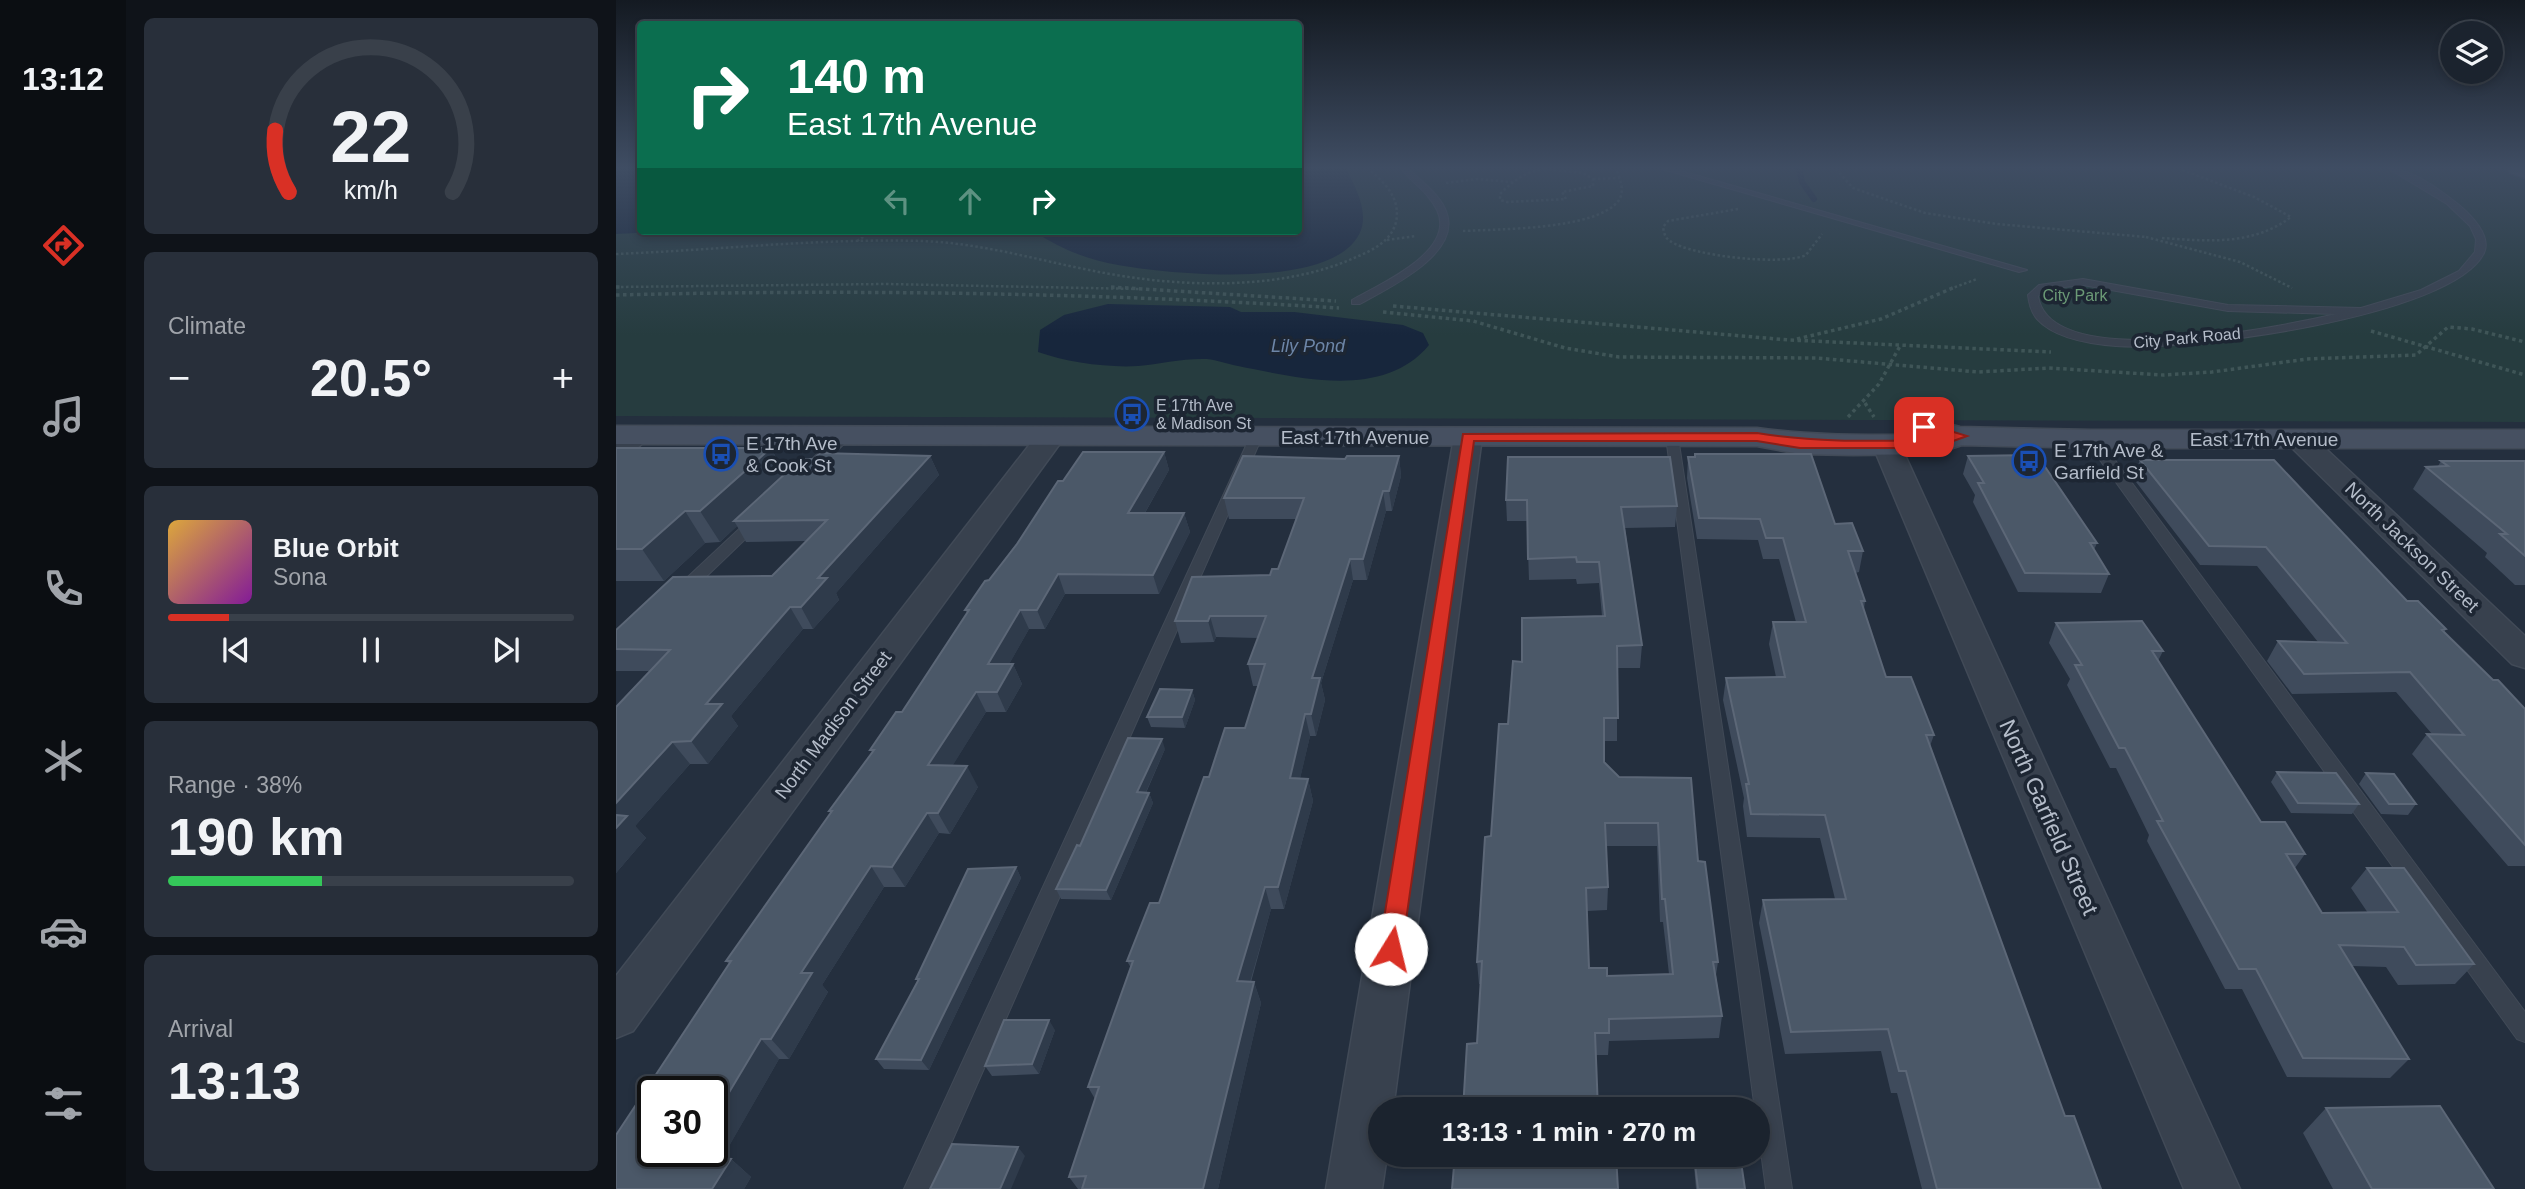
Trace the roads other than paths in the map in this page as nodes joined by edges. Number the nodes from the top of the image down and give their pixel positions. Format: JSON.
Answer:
{"nodes":[{"id":1,"x":1445,"y":224,"type":"edge"},
{"id":2,"x":1859,"y":224,"type":"edge"},
{"id":3,"x":2473,"y":224,"type":"edge"},
{"id":4,"x":2022,"y":270,"type":"dead end"},
{"id":5,"x":1352,"y":306,"type":"road end"},
{"id":6,"x":2366,"y":312,"type":"junction"},
{"id":7,"x":845,"y":436,"type":"junction"},
{"id":8,"x":1051,"y":436,"type":"junction"},
{"id":9,"x":1960,"y":436,"type":"junction"},
{"id":10,"x":1256,"y":437,"type":"junction"},
{"id":11,"x":1468,"y":437,"type":"junction"},
{"id":12,"x":1672,"y":437,"type":"junction"},
{"id":13,"x":1757,"y":437,"type":"junction"},
{"id":14,"x":2092,"y":439,"type":"junction"},
{"id":15,"x":2299,"y":439,"type":"junction"},
{"id":16,"x":623,"y":441,"type":"edge"},
{"id":17,"x":2521,"y":442,"type":"edge"},
{"id":18,"x":1886,"y":444,"type":"junction"},
{"id":19,"x":803,"y":476,"type":"edge"},
{"id":20,"x":763,"y":513,"type":"edge"},
{"id":21,"x":675,"y":598,"type":"edge"},
{"id":22,"x":2525,"y":656,"type":"edge"},
{"id":23,"x":616,"y":1015,"type":"edge"},
{"id":24,"x":2525,"y":1031,"type":"edge"},
{"id":25,"x":917,"y":1189,"type":"edge"},
{"id":26,"x":1354,"y":1189,"type":"edge"},
{"id":27,"x":1779,"y":1189,"type":"edge"},
{"id":28,"x":2212,"y":1189,"type":"edge"}],
"edges":[{"from":1,"to":5,"type":"lane"},
{"from":2,"to":4,"type":"lane"},
{"from":3,"to":6,"type":"lane","name":"City Park Road"},
{"from":6,"to":6,"type":"lane","name":"City Park Road"},
{"from":7,"to":8,"type":"main road","name":"East 17th Avenue"},
{"from":7,"to":16,"type":"main road","name":"East 17th Avenue"},
{"from":7,"to":19,"type":"lane"},
{"from":8,"to":10,"type":"main road","name":"East 17th Avenue"},
{"from":8,"to":23,"type":"street","name":"North Madison Street"},
{"from":9,"to":13,"type":"main road","name":"East 17th Avenue"},
{"from":9,"to":14,"type":"main road","name":"East 17th Avenue"},
{"from":9,"to":18,"type":"main road","name":"East 17th Avenue"},
{"from":10,"to":11,"type":"main road","name":"East 17th Avenue"},
{"from":10,"to":25,"type":"lane"},
{"from":11,"to":12,"type":"main road","name":"East 17th Avenue"},
{"from":11,"to":26,"type":"street"},
{"from":12,"to":13,"type":"main road","name":"East 17th Avenue"},
{"from":12,"to":27,"type":"lane"},
{"from":13,"to":18,"type":"main road","name":"East 17th Avenue"},
{"from":14,"to":15,"type":"main road","name":"East 17th Avenue"},
{"from":14,"to":24,"type":"lane"},
{"from":15,"to":17,"type":"main road","name":"East 17th Avenue"},
{"from":15,"to":22,"type":"street","name":"North Jackson Street"},
{"from":18,"to":28,"type":"street","name":"North Garfield Street"},
{"from":20,"to":21,"type":"lane"}]}
